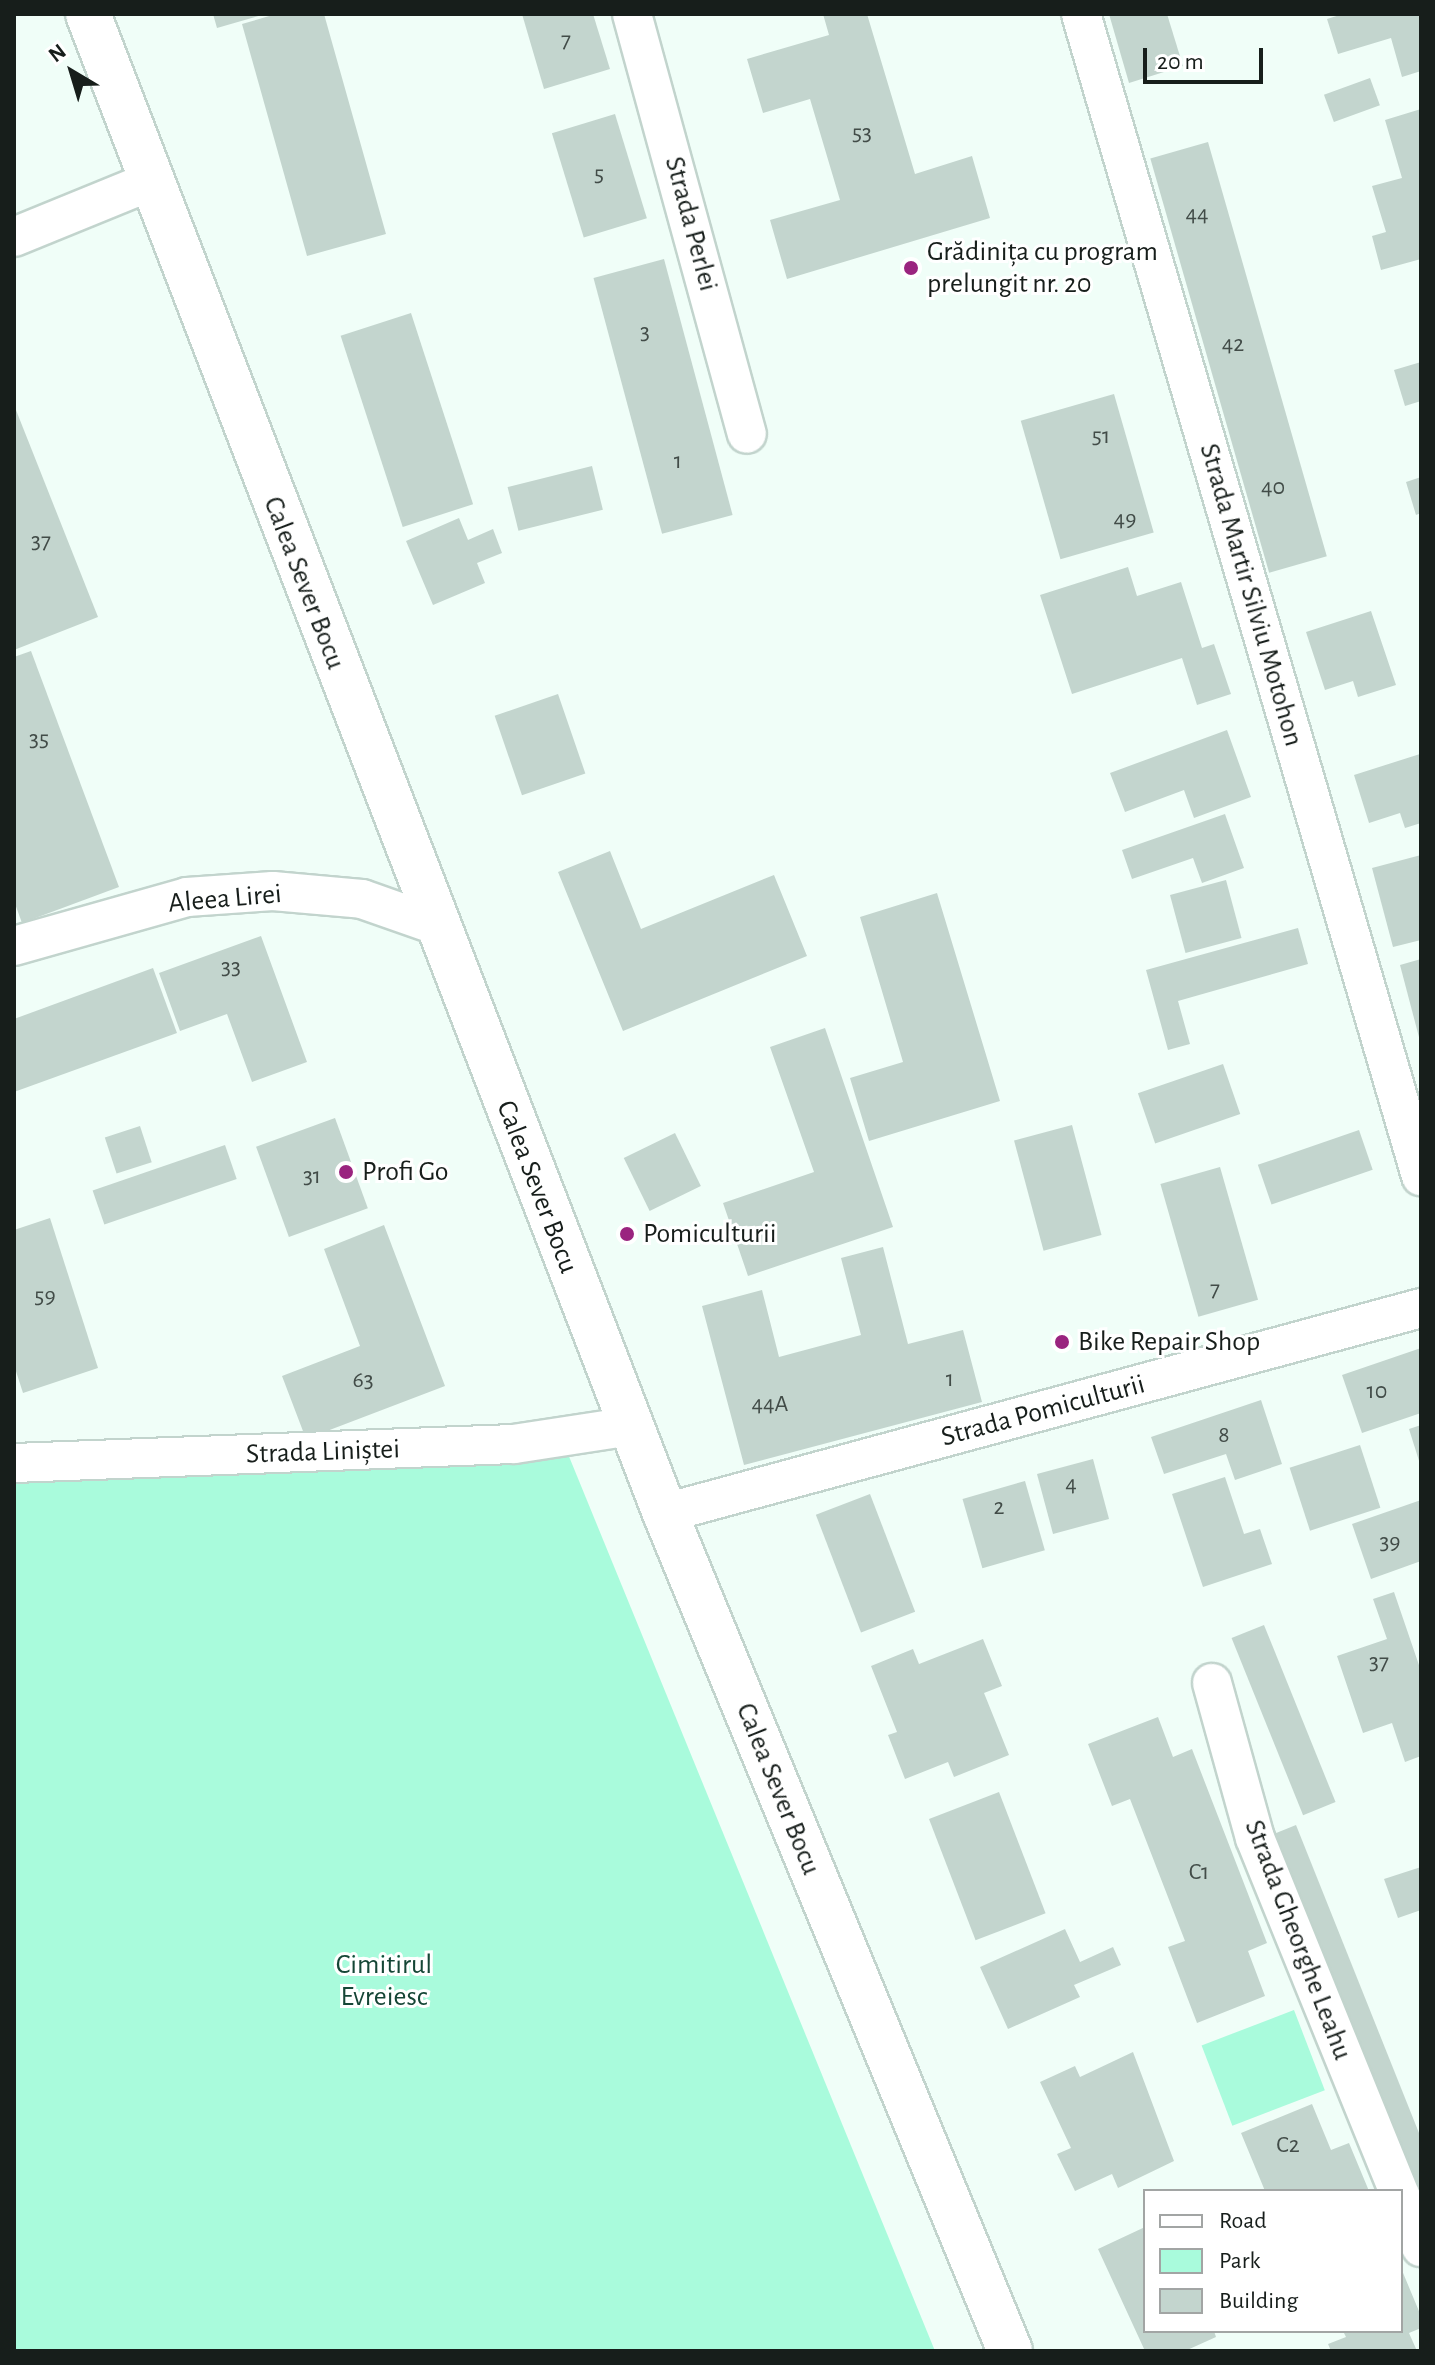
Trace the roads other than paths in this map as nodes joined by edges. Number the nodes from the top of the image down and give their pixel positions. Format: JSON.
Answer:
{"nodes":[{"id":1,"x":88,"y":14,"type":"edge"},
{"id":2,"x":632,"y":14,"type":"edge"},
{"id":3,"x":1081,"y":14,"type":"edge"},
{"id":4,"x":151,"y":181,"type":"junction"},
{"id":5,"x":14,"y":237,"type":"edge"},
{"id":6,"x":747,"y":434,"type":"dead end"},
{"id":7,"x":436,"y":925,"type":"junction"},
{"id":8,"x":14,"y":946,"type":"edge"},
{"id":9,"x":1421,"y":1176,"type":"edge"},
{"id":10,"x":1421,"y":1308,"type":"edge"},
{"id":11,"x":631,"y":1426,"type":"junction"},
{"id":12,"x":14,"y":1463,"type":"edge"},
{"id":13,"x":665,"y":1513,"type":"junction"},
{"id":14,"x":1212,"y":1683,"type":"dead end"},
{"id":15,"x":1397,"y":2189,"type":"edge"},
{"id":16,"x":1403,"y":2202,"type":"edge"},
{"id":17,"x":1421,"y":2247,"type":"edge"},
{"id":18,"x":1010,"y":2351,"type":"edge"}],
"edges":[{"from":1,"to":4,"type":"main road","name":"Calea Sever Bocu"},
{"from":2,"to":6,"type":"street","name":"Strada Perlei"},
{"from":3,"to":9,"type":"street","name":"Strada Martir Silviu Motohon"},
{"from":4,"to":5,"type":"street"},
{"from":4,"to":7,"type":"main road","name":"Calea Sever Bocu"},
{"from":7,"to":8,"type":"street","name":"Aleea Lirei"},
{"from":7,"to":11,"type":"main road","name":"Calea Sever Bocu"},
{"from":10,"to":13,"type":"street","name":"Strada Pomiculturii"},
{"from":11,"to":12,"type":"street","name":"Strada Liniștei"},
{"from":11,"to":13,"type":"main road","name":"Calea Sever Bocu"},
{"from":13,"to":18,"type":"main road","name":"Calea Sever Bocu"},
{"from":14,"to":15,"type":"street","name":"Strada Gheorghe Leahu"},
{"from":16,"to":17,"type":"street"}]}
